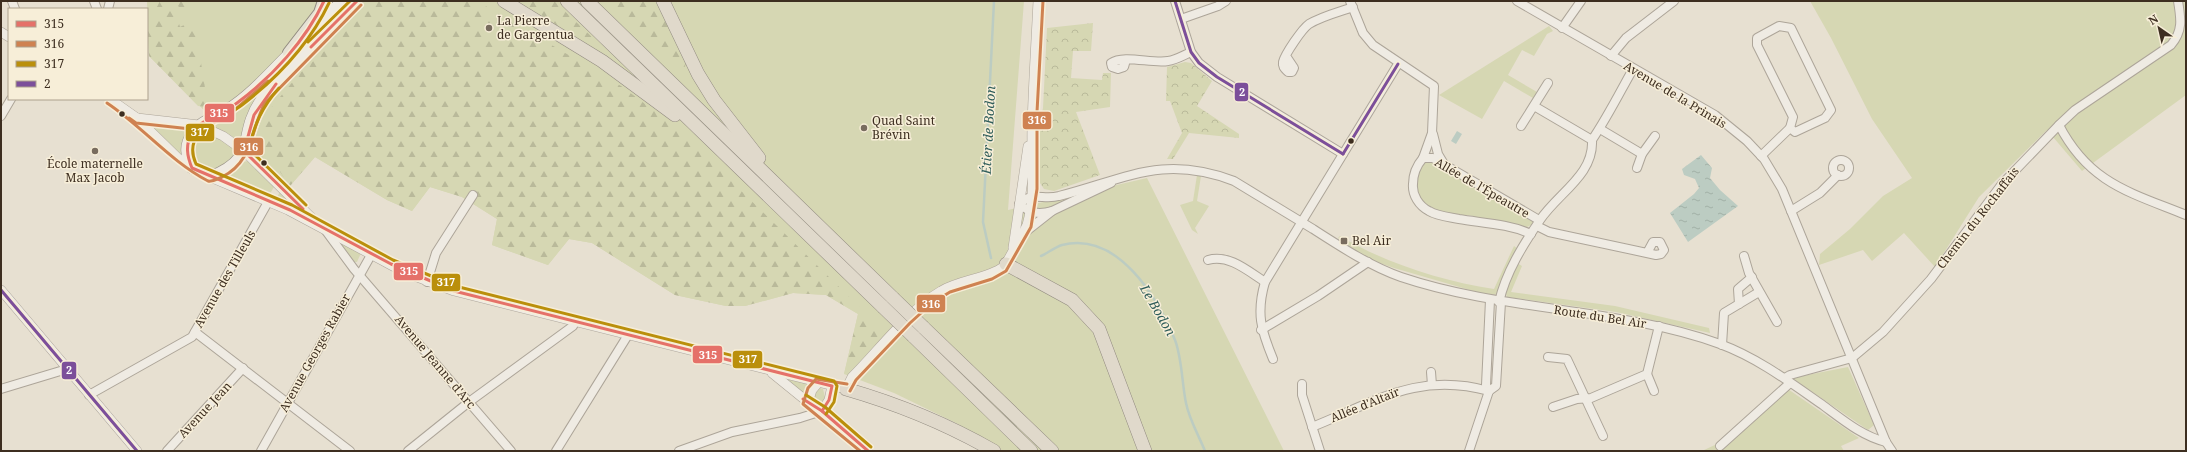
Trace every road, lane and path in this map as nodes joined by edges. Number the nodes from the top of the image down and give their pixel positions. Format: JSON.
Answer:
{"nodes":[{"id":1,"x":324,"y":1,"type":"edge"},
{"id":2,"x":342,"y":1,"type":"edge"},
{"id":3,"x":357,"y":1,"type":"edge"},
{"id":4,"x":504,"y":1,"type":"edge"},
{"id":5,"x":567,"y":1,"type":"edge"},
{"id":6,"x":587,"y":1,"type":"edge"},
{"id":7,"x":663,"y":1,"type":"edge"},
{"id":8,"x":1038,"y":1,"type":"edge"},
{"id":9,"x":1175,"y":1,"type":"edge"},
{"id":10,"x":1226,"y":1,"type":"edge"},
{"id":11,"x":1517,"y":1,"type":"edge"},
{"id":12,"x":1581,"y":1,"type":"edge"},
{"id":13,"x":1674,"y":1,"type":"edge"},
{"id":14,"x":2178,"y":1,"type":"edge"},
{"id":15,"x":1351,"y":4,"type":"edge"},
{"id":16,"x":1181,"y":19,"type":"junction"},
{"id":17,"x":1562,"y":28,"type":"junction"},
{"id":18,"x":1191,"y":52,"type":"junction"},
{"id":19,"x":289,"y":53,"type":"junction"},
{"id":20,"x":1286,"y":56,"type":"dead end"},
{"id":21,"x":1611,"y":56,"type":"junction"},
{"id":22,"x":1126,"y":60,"type":"dead end"},
{"id":23,"x":1398,"y":64,"type":"junction"},
{"id":24,"x":1633,"y":69,"type":"junction"},
{"id":25,"x":1548,"y":82,"type":"dead end"},
{"id":26,"x":10,"y":100,"type":"edge"},
{"id":27,"x":111,"y":100,"type":"edge"},
{"id":28,"x":1534,"y":106,"type":"junction"},
{"id":29,"x":1,"y":116,"type":"edge"},
{"id":30,"x":137,"y":118,"type":"junction"},
{"id":31,"x":199,"y":125,"type":"junction"},
{"id":32,"x":2059,"y":125,"type":"junction"},
{"id":33,"x":1521,"y":126,"type":"dead end"},
{"id":34,"x":1790,"y":128,"type":"junction"},
{"id":35,"x":1032,"y":129,"type":"junction"},
{"id":36,"x":1600,"y":129,"type":"junction"},
{"id":37,"x":1432,"y":133,"type":"junction"},
{"id":38,"x":1655,"y":136,"type":"dead end"},
{"id":39,"x":710,"y":139,"type":"junction"},
{"id":40,"x":1592,"y":140,"type":"junction"},
{"id":41,"x":244,"y":151,"type":"junction"},
{"id":42,"x":1343,"y":154,"type":"junction"},
{"id":43,"x":1642,"y":154,"type":"junction"},
{"id":44,"x":1761,"y":156,"type":"junction"},
{"id":45,"x":1423,"y":158,"type":"junction"},
{"id":46,"x":1444,"y":164,"type":"junction"},
{"id":47,"x":192,"y":168,"type":"junction"},
{"id":48,"x":1637,"y":168,"type":"dead end"},
{"id":49,"x":1838,"y":175,"type":"dead end"},
{"id":50,"x":210,"y":177,"type":"junction"},
{"id":51,"x":1120,"y":178,"type":"junction"},
{"id":52,"x":772,"y":180,"type":"junction"},
{"id":53,"x":279,"y":187,"type":"junction"},
{"id":54,"x":473,"y":195,"type":"dead end"},
{"id":55,"x":1031,"y":197,"type":"junction"},
{"id":56,"x":268,"y":202,"type":"junction"},
{"id":57,"x":1019,"y":204,"type":"junction"},
{"id":58,"x":1052,"y":211,"type":"junction"},
{"id":59,"x":1029,"y":212,"type":"junction"},
{"id":60,"x":1791,"y":212,"type":"junction"},
{"id":61,"x":2186,"y":215,"type":"edge"},
{"id":62,"x":1302,"y":223,"type":"junction"},
{"id":63,"x":1538,"y":223,"type":"junction"},
{"id":64,"x":324,"y":229,"type":"junction"},
{"id":65,"x":1024,"y":233,"type":"junction"},
{"id":66,"x":1531,"y":234,"type":"junction"},
{"id":67,"x":1013,"y":249,"type":"junction"},
{"id":68,"x":1647,"y":253,"type":"dead end"},
{"id":69,"x":371,"y":255,"type":"junction"},
{"id":70,"x":1744,"y":256,"type":"dead end"},
{"id":71,"x":1208,"y":260,"type":"dead end"},
{"id":72,"x":1368,"y":262,"type":"junction"},
{"id":73,"x":1006,"y":264,"type":"junction"},
{"id":74,"x":360,"y":273,"type":"junction"},
{"id":75,"x":1752,"y":277,"type":"junction"},
{"id":76,"x":427,"y":282,"type":"junction"},
{"id":77,"x":1265,"y":282,"type":"junction"},
{"id":78,"x":1,"y":290,"type":"edge"},
{"id":79,"x":1759,"y":292,"type":"junction"},
{"id":80,"x":1490,"y":300,"type":"junction"},
{"id":81,"x":1500,"y":302,"type":"junction"},
{"id":82,"x":1739,"y":304,"type":"junction"},
{"id":83,"x":575,"y":322,"type":"junction"},
{"id":84,"x":1777,"y":322,"type":"dead end"},
{"id":85,"x":1659,"y":326,"type":"junction"},
{"id":86,"x":1261,"y":330,"type":"junction"},
{"id":87,"x":195,"y":332,"type":"junction"},
{"id":88,"x":628,"y":335,"type":"junction"},
{"id":89,"x":1722,"y":345,"type":"junction"},
{"id":90,"x":1548,"y":357,"type":"dead end"},
{"id":91,"x":1852,"y":358,"type":"junction"},
{"id":92,"x":1273,"y":359,"type":"dead end"},
{"id":93,"x":243,"y":368,"type":"junction"},
{"id":94,"x":67,"y":369,"type":"junction"},
{"id":95,"x":770,"y":370,"type":"junction"},
{"id":96,"x":1431,"y":372,"type":"dead end"},
{"id":97,"x":1647,"y":374,"type":"junction"},
{"id":98,"x":1788,"y":381,"type":"junction"},
{"id":99,"x":818,"y":383,"type":"junction"},
{"id":100,"x":1302,"y":384,"type":"dead end"},
{"id":101,"x":1432,"y":385,"type":"junction"},
{"id":102,"x":832,"y":386,"type":"junction"},
{"id":103,"x":1,"y":389,"type":"edge"},
{"id":104,"x":846,"y":389,"type":"junction"},
{"id":105,"x":1654,"y":391,"type":"dead end"},
{"id":106,"x":1489,"y":392,"type":"junction"},
{"id":107,"x":89,"y":395,"type":"junction"},
{"id":108,"x":1586,"y":398,"type":"junction"},
{"id":109,"x":288,"y":402,"type":"junction"},
{"id":110,"x":469,"y":402,"type":"junction"},
{"id":111,"x":808,"y":403,"type":"junction"},
{"id":112,"x":1553,"y":407,"type":"dead end"},
{"id":113,"x":822,"y":411,"type":"junction"},
{"id":114,"x":1312,"y":426,"type":"junction"},
{"id":115,"x":1881,"y":428,"type":"junction"},
{"id":116,"x":1604,"y":436,"type":"dead end"},
{"id":117,"x":1869,"y":436,"type":"junction"},
{"id":118,"x":1886,"y":442,"type":"junction"},
{"id":119,"x":1720,"y":446,"type":"dead end"},
{"id":120,"x":137,"y":451,"type":"edge"},
{"id":121,"x":167,"y":451,"type":"edge"},
{"id":122,"x":261,"y":451,"type":"edge"},
{"id":123,"x":350,"y":451,"type":"edge"},
{"id":124,"x":408,"y":451,"type":"edge"},
{"id":125,"x":511,"y":451,"type":"edge"},
{"id":126,"x":556,"y":451,"type":"edge"},
{"id":127,"x":679,"y":451,"type":"edge"},
{"id":128,"x":866,"y":451,"type":"edge"},
{"id":129,"x":994,"y":451,"type":"edge"},
{"id":130,"x":1031,"y":451,"type":"edge"},
{"id":131,"x":1052,"y":451,"type":"edge"},
{"id":132,"x":1145,"y":451,"type":"edge"},
{"id":133,"x":1320,"y":451,"type":"edge"},
{"id":134,"x":1468,"y":451,"type":"edge"},
{"id":135,"x":1892,"y":451,"type":"edge"}],
"edges":[{"from":1,"to":19,"type":"main road"},
{"from":2,"to":19,"type":"main road"},
{"from":3,"to":41,"type":"main road"},
{"from":4,"to":39,"type":"highway"},
{"from":5,"to":39,"type":"highway"},
{"from":6,"to":52,"type":"highway"},
{"from":7,"to":52,"type":"highway"},
{"from":8,"to":35,"type":"street"},
{"from":9,"to":16,"type":"street"},
{"from":10,"to":16,"type":"street"},
{"from":11,"to":17,"type":"street","name":"Avenue de la Prinais"},
{"from":12,"to":17,"type":"street"},
{"from":13,"to":21,"type":"street"},
{"from":14,"to":32,"type":"street","name":"Chemin du Rochaffais"},
{"from":15,"to":20,"type":"street"},
{"from":15,"to":23,"type":"street"},
{"from":16,"to":18,"type":"street"},
{"from":17,"to":21,"type":"street","name":"Avenue de la Prinais"},
{"from":18,"to":22,"type":"street"},
{"from":18,"to":42,"type":"street"},
{"from":19,"to":31,"type":"main road"},
{"from":21,"to":24,"type":"street","name":"Avenue de la Prinais"},
{"from":23,"to":37,"type":"street"},
{"from":23,"to":42,"type":"street"},
{"from":24,"to":36,"type":"street"},
{"from":24,"to":44,"type":"street","name":"Avenue de la Prinais"},
{"from":25,"to":28,"type":"street"},
{"from":26,"to":29,"type":"street"},
{"from":27,"to":30,"type":"street"},
{"from":28,"to":33,"type":"street"},
{"from":28,"to":40,"type":"street"},
{"from":30,"to":31,"type":"street"},
{"from":30,"to":47,"type":"street"},
{"from":31,"to":41,"type":"street"},
{"from":31,"to":47,"type":"main road"},
{"from":32,"to":61,"type":"street"},
{"from":32,"to":91,"type":"street","name":"Chemin du Rochaffais"},
{"from":34,"to":34,"type":"street"},
{"from":34,"to":44,"type":"street"},
{"from":35,"to":55,"type":"street"},
{"from":35,"to":57,"type":"street"},
{"from":36,"to":40,"type":"street"},
{"from":36,"to":43,"type":"street"},
{"from":37,"to":45,"type":"street"},
{"from":37,"to":46,"type":"street"},
{"from":38,"to":43,"type":"street"},
{"from":39,"to":130,"type":"highway","bridge":true},
{"from":40,"to":63,"type":"street"},
{"from":41,"to":50,"type":"main road"},
{"from":41,"to":53,"type":"street"},
{"from":42,"to":62,"type":"street"},
{"from":43,"to":48,"type":"street"},
{"from":44,"to":60,"type":"street","name":"Avenue de la Prinais"},
{"from":45,"to":46,"type":"street","name":"Allée de l'Épeautre"},
{"from":45,"to":66,"type":"street","name":"Allée de l'Épeautre"},
{"from":46,"to":63,"type":"street","name":"Allée de l'Épeautre"},
{"from":47,"to":50,"type":"main road"},
{"from":49,"to":60,"type":"street"},
{"from":50,"to":56,"type":"street"},
{"from":51,"to":55,"type":"street"},
{"from":51,"to":58,"type":"street"},
{"from":51,"to":62,"type":"street","name":"Route du Bel Air"},
{"from":52,"to":131,"type":"highway","bridge":true},
{"from":53,"to":56,"type":"street"},
{"from":53,"to":64,"type":"street"},
{"from":54,"to":76,"type":"street"},
{"from":55,"to":57,"type":"street"},
{"from":55,"to":59,"type":"street"},
{"from":56,"to":64,"type":"street"},
{"from":56,"to":87,"type":"street","name":"Avenue des Tilleuls"},
{"from":57,"to":59,"type":"street"},
{"from":57,"to":67,"type":"street"},
{"from":58,"to":59,"type":"street"},
{"from":58,"to":65,"type":"street"},
{"from":59,"to":65,"type":"street"},
{"from":60,"to":91,"type":"street","name":"Avenue de la Prinais"},
{"from":62,"to":72,"type":"street","name":"Route du Bel Air"},
{"from":62,"to":77,"type":"street"},
{"from":63,"to":66,"type":"street"},
{"from":63,"to":68,"type":"street","name":"Allée de l'Épeautre"},
{"from":64,"to":69,"type":"street"},
{"from":64,"to":74,"type":"street","name":"Avenue Jeanne d'Arc"},
{"from":65,"to":67,"type":"street"},
{"from":66,"to":81,"type":"street"},
{"from":67,"to":73,"type":"street"},
{"from":69,"to":74,"type":"street","name":"Avenue Georges Rabier"},
{"from":69,"to":76,"type":"street"},
{"from":70,"to":75,"type":"street"},
{"from":71,"to":77,"type":"street"},
{"from":72,"to":80,"type":"street","name":"Route du Bel Air"},
{"from":72,"to":86,"type":"street"},
{"from":73,"to":104,"type":"street"},
{"from":73,"to":132,"type":"highway"},
{"from":74,"to":109,"type":"street","name":"Avenue Georges Rabier"},
{"from":74,"to":110,"type":"street","name":"Avenue Jeanne d'Arc"},
{"from":75,"to":79,"type":"street"},
{"from":75,"to":82,"type":"street"},
{"from":76,"to":83,"type":"street"},
{"from":77,"to":86,"type":"street"},
{"from":78,"to":94,"type":"street"},
{"from":79,"to":82,"type":"street"},
{"from":79,"to":84,"type":"street"},
{"from":80,"to":81,"type":"street","name":"Route du Bel Air"},
{"from":80,"to":106,"type":"street"},
{"from":81,"to":85,"type":"street","name":"Route du Bel Air"},
{"from":81,"to":106,"type":"street"},
{"from":82,"to":89,"type":"street"},
{"from":83,"to":88,"type":"street"},
{"from":83,"to":110,"type":"street"},
{"from":85,"to":89,"type":"street","name":"Route du Bel Air"},
{"from":85,"to":97,"type":"street"},
{"from":86,"to":92,"type":"street"},
{"from":87,"to":93,"type":"street"},
{"from":87,"to":107,"type":"street","name":"Avenue des Tilleuls"},
{"from":88,"to":95,"type":"street"},
{"from":88,"to":126,"type":"street"},
{"from":89,"to":98,"type":"street","name":"Route du Bel Air"},
{"from":90,"to":108,"type":"street"},
{"from":91,"to":98,"type":"street"},
{"from":91,"to":115,"type":"street","name":"Avenue de la Prinais"},
{"from":93,"to":109,"type":"street"},
{"from":93,"to":121,"type":"street","name":"Avenue Jean"},
{"from":94,"to":103,"type":"street"},
{"from":94,"to":107,"type":"street"},
{"from":95,"to":99,"type":"street"},
{"from":95,"to":111,"type":"street"},
{"from":96,"to":101,"type":"street"},
{"from":97,"to":105,"type":"street"},
{"from":97,"to":108,"type":"street"},
{"from":98,"to":117,"type":"street","name":"Route du Bel Air"},
{"from":98,"to":119,"type":"street"},
{"from":99,"to":102,"type":"street"},
{"from":99,"to":111,"type":"street"},
{"from":100,"to":114,"type":"street"},
{"from":101,"to":106,"type":"street","name":"Allée d'Altaïr"},
{"from":101,"to":114,"type":"street","name":"Allée d'Altaïr"},
{"from":102,"to":104,"type":"street"},
{"from":102,"to":113,"type":"street"},
{"from":104,"to":129,"type":"highway"},
{"from":106,"to":134,"type":"street"},
{"from":107,"to":120,"type":"street"},
{"from":108,"to":112,"type":"street"},
{"from":108,"to":116,"type":"street"},
{"from":109,"to":122,"type":"street","name":"Avenue Georges Rabier"},
{"from":109,"to":123,"type":"street"},
{"from":110,"to":124,"type":"street"},
{"from":110,"to":125,"type":"street","name":"Avenue Jeanne d'Arc"},
{"from":111,"to":113,"type":"street"},
{"from":113,"to":127,"type":"street"},
{"from":113,"to":128,"type":"street"},
{"from":114,"to":133,"type":"street"},
{"from":115,"to":117,"type":"street"},
{"from":115,"to":118,"type":"street","name":"Avenue de la Prinais"},
{"from":117,"to":118,"type":"street","name":"Route du Bel Air"},
{"from":118,"to":135,"type":"street","name":"Avenue de la Prinais"}]}
